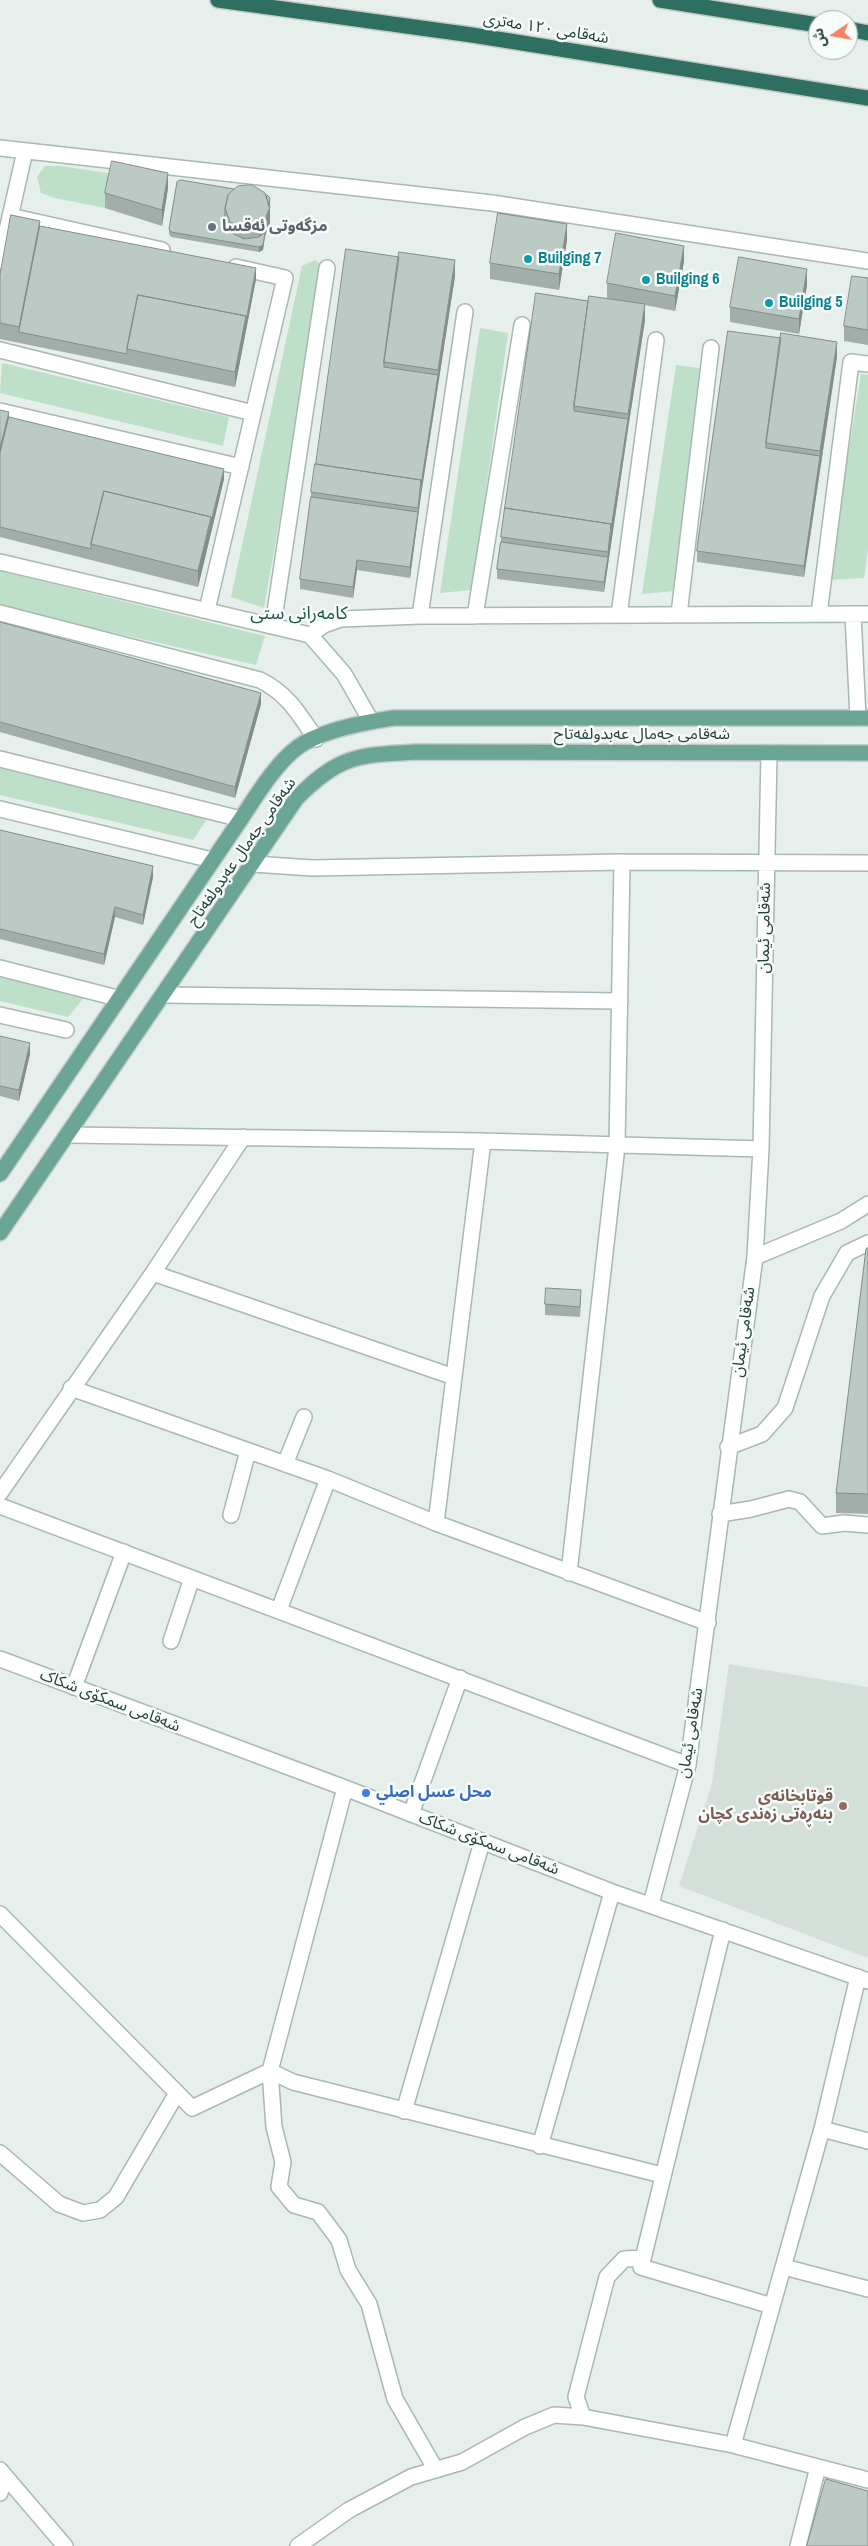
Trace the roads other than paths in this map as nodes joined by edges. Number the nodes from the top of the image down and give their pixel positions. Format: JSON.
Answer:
{"nodes":[{"id":1,"x":218,"y":0,"type":"edge"},
{"id":2,"x":660,"y":0,"type":"edge"},
{"id":3,"x":808,"y":23,"type":"edge"},
{"id":4,"x":868,"y":98,"type":"edge"},
{"id":5,"x":0,"y":148,"type":"edge"},
{"id":6,"x":25,"y":151,"type":"junction"},
{"id":7,"x":10,"y":216,"type":"junction"},
{"id":8,"x":181,"y":254,"type":"edge"},
{"id":9,"x":0,"y":261,"type":"edge"},
{"id":10,"x":868,"y":261,"type":"edge"},
{"id":11,"x":219,"y":263,"type":"edge"},
{"id":12,"x":327,"y":268,"type":"dead end"},
{"id":13,"x":465,"y":312,"type":"dead end"},
{"id":14,"x":522,"y":325,"type":"dead end"},
{"id":15,"x":656,"y":340,"type":"dead end"},
{"id":16,"x":711,"y":348,"type":"dead end"},
{"id":17,"x":0,"y":350,"type":"edge"},
{"id":18,"x":868,"y":364,"type":"edge"},
{"id":19,"x":0,"y":411,"type":"edge"},
{"id":20,"x":254,"y":413,"type":"junction"},
{"id":21,"x":241,"y":468,"type":"junction"},
{"id":22,"x":0,"y":562,"type":"edge"},
{"id":23,"x":207,"y":610,"type":"junction"},
{"id":24,"x":0,"y":613,"type":"edge"},
{"id":25,"x":679,"y":614,"type":"junction"},
{"id":26,"x":819,"y":614,"type":"junction"},
{"id":27,"x":860,"y":614,"type":"edge"},
{"id":28,"x":619,"y":615,"type":"junction"},
{"id":29,"x":420,"y":616,"type":"junction"},
{"id":30,"x":476,"y":616,"type":"junction"},
{"id":31,"x":273,"y":625,"type":"junction"},
{"id":32,"x":310,"y":635,"type":"junction"},
{"id":33,"x":863,"y":718,"type":"edge"},
{"id":34,"x":371,"y":721,"type":"junction"},
{"id":35,"x":316,"y":739,"type":"junction"},
{"id":36,"x":769,"y":752,"type":"junction"},
{"id":37,"x":868,"y":753,"type":"edge"},
{"id":38,"x":0,"y":759,"type":"edge"},
{"id":39,"x":0,"y":809,"type":"edge"},
{"id":40,"x":240,"y":819,"type":"junction"},
{"id":41,"x":212,"y":860,"type":"junction"},
{"id":42,"x":622,"y":862,"type":"junction"},
{"id":43,"x":868,"y":863,"type":"edge"},
{"id":44,"x":253,"y":864,"type":"junction"},
{"id":45,"x":766,"y":864,"type":"junction"},
{"id":46,"x":0,"y":968,"type":"edge"},
{"id":47,"x":164,"y":995,"type":"junction"},
{"id":48,"x":117,"y":998,"type":"junction"},
{"id":49,"x":620,"y":1002,"type":"junction"},
{"id":50,"x":0,"y":1015,"type":"edge"},
{"id":51,"x":66,"y":1030,"type":"dead end"},
{"id":52,"x":68,"y":1135,"type":"junction"},
{"id":53,"x":243,"y":1137,"type":"junction"},
{"id":54,"x":483,"y":1141,"type":"junction"},
{"id":55,"x":617,"y":1146,"type":"junction"},
{"id":56,"x":760,"y":1148,"type":"junction"},
{"id":57,"x":0,"y":1174,"type":"edge"},
{"id":58,"x":868,"y":1204,"type":"edge"},
{"id":59,"x":0,"y":1233,"type":"edge"},
{"id":60,"x":868,"y":1243,"type":"edge"},
{"id":61,"x":755,"y":1257,"type":"junction"},
{"id":62,"x":153,"y":1273,"type":"junction"},
{"id":63,"x":454,"y":1377,"type":"junction"},
{"id":64,"x":71,"y":1388,"type":"junction"},
{"id":65,"x":304,"y":1416,"type":"dead end"},
{"id":66,"x":728,"y":1447,"type":"junction"},
{"id":67,"x":248,"y":1450,"type":"junction"},
{"id":68,"x":285,"y":1464,"type":"junction"},
{"id":69,"x":328,"y":1479,"type":"junction"},
{"id":70,"x":0,"y":1493,"type":"edge"},
{"id":71,"x":0,"y":1506,"type":"edge"},
{"id":72,"x":720,"y":1514,"type":"junction"},
{"id":73,"x":230,"y":1516,"type":"dead end"},
{"id":74,"x":436,"y":1523,"type":"junction"},
{"id":75,"x":868,"y":1525,"type":"edge"},
{"id":76,"x":124,"y":1552,"type":"junction"},
{"id":77,"x":569,"y":1573,"type":"junction"},
{"id":78,"x":192,"y":1578,"type":"junction"},
{"id":79,"x":279,"y":1610,"type":"junction"},
{"id":80,"x":708,"y":1623,"type":"junction"},
{"id":81,"x":170,"y":1641,"type":"dead end"},
{"id":82,"x":0,"y":1659,"type":"edge"},
{"id":83,"x":460,"y":1678,"type":"junction"},
{"id":84,"x":74,"y":1687,"type":"junction"},
{"id":85,"x":688,"y":1765,"type":"junction"},
{"id":86,"x":345,"y":1788,"type":"junction"},
{"id":87,"x":411,"y":1814,"type":"junction"},
{"id":88,"x":482,"y":1842,"type":"junction"},
{"id":89,"x":612,"y":1892,"type":"junction"},
{"id":90,"x":651,"y":1904,"type":"junction"},
{"id":91,"x":0,"y":1914,"type":"edge"},
{"id":92,"x":723,"y":1930,"type":"junction"},
{"id":93,"x":863,"y":1979,"type":"edge"},
{"id":94,"x":270,"y":2071,"type":"junction"},
{"id":95,"x":177,"y":2093,"type":"junction"},
{"id":96,"x":404,"y":2111,"type":"junction"},
{"id":97,"x":822,"y":2129,"type":"junction"},
{"id":98,"x":868,"y":2141,"type":"edge"},
{"id":99,"x":540,"y":2146,"type":"junction"},
{"id":100,"x":0,"y":2153,"type":"edge"},
{"id":101,"x":662,"y":2175,"type":"junction"},
{"id":102,"x":643,"y":2258,"type":"junction"},
{"id":103,"x":784,"y":2266,"type":"junction"},
{"id":104,"x":868,"y":2289,"type":"edge"},
{"id":105,"x":772,"y":2306,"type":"junction"},
{"id":106,"x":583,"y":2418,"type":"junction"},
{"id":107,"x":733,"y":2446,"type":"junction"},
{"id":108,"x":818,"y":2467,"type":"junction"},
{"id":109,"x":436,"y":2470,"type":"junction"},
{"id":110,"x":3,"y":2473,"type":"edge"},
{"id":111,"x":868,"y":2480,"type":"edge"},
{"id":112,"x":0,"y":2493,"type":"edge"},
{"id":113,"x":65,"y":2546,"type":"edge"},
{"id":114,"x":298,"y":2546,"type":"edge"},
{"id":115,"x":798,"y":2546,"type":"edge"}],
"edges":[{"from":1,"to":4,"type":"highway","name":"شەقامی ١٢٠ مەتری"},
{"from":2,"to":3,"type":"highway"},
{"from":5,"to":6,"type":"street"},
{"from":6,"to":7,"type":"street"},
{"from":6,"to":10,"type":"street"},
{"from":7,"to":8,"type":"street"},
{"from":7,"to":9,"type":"street"},
{"from":11,"to":20,"type":"street"},
{"from":12,"to":31,"type":"street"},
{"from":13,"to":29,"type":"street"},
{"from":14,"to":30,"type":"street"},
{"from":15,"to":28,"type":"street"},
{"from":16,"to":25,"type":"street"},
{"from":17,"to":20,"type":"street"},
{"from":18,"to":26,"type":"street"},
{"from":19,"to":21,"type":"street"},
{"from":20,"to":21,"type":"street"},
{"from":21,"to":23,"type":"street"},
{"from":22,"to":23,"type":"street"},
{"from":23,"to":31,"type":"street"},
{"from":24,"to":35,"type":"street"},
{"from":25,"to":26,"type":"street"},
{"from":25,"to":28,"type":"street"},
{"from":26,"to":27,"type":"street"},
{"from":27,"to":33,"type":"street"},
{"from":28,"to":30,"type":"street"},
{"from":29,"to":30,"type":"street"},
{"from":29,"to":32,"type":"street"},
{"from":31,"to":32,"type":"street"},
{"from":32,"to":34,"type":"street"},
{"from":33,"to":34,"type":"main road","name":"شەقامی جەمال عەبدولفەتاح"},
{"from":34,"to":35,"type":"main road","name":"شەقامی جەمال عەبدولفەتاح"},
{"from":35,"to":40,"type":"main road","name":"شەقامی جەمال عەبدولفەتاح"},
{"from":36,"to":37,"type":"main road","name":"شەقامی جەمال عەبدولفەتاح"},
{"from":36,"to":44,"type":"main road","name":"شەقامی جەمال عەبدولفەتاح"},
{"from":36,"to":45,"type":"street","name":"شەقامی ئیمان"},
{"from":38,"to":40,"type":"street"},
{"from":39,"to":41,"type":"street"},
{"from":40,"to":41,"type":"main road","name":"شەقامی جەمال عەبدولفەتاح"},
{"from":41,"to":48,"type":"main road","name":"شەقامی جەمال عەبدولفەتاح"},
{"from":42,"to":44,"type":"street"},
{"from":42,"to":45,"type":"street"},
{"from":42,"to":49,"type":"street"},
{"from":43,"to":45,"type":"street"},
{"from":44,"to":47,"type":"main road","name":"شەقامی جەمال عەبدولفەتاح"},
{"from":45,"to":56,"type":"street","name":"شەقامی ئیمان"},
{"from":46,"to":48,"type":"street"},
{"from":47,"to":49,"type":"street"},
{"from":47,"to":52,"type":"main road","name":"شەقامی جەمال عەبدولفەتاح"},
{"from":48,"to":57,"type":"main road","name":"شەقامی جەمال عەبدولفەتاح"},
{"from":49,"to":55,"type":"street"},
{"from":50,"to":51,"type":"street"},
{"from":52,"to":53,"type":"street"},
{"from":52,"to":59,"type":"main road","name":"شەقامی جەمال عەبدولفەتاح"},
{"from":53,"to":54,"type":"street"},
{"from":53,"to":62,"type":"street"},
{"from":54,"to":55,"type":"street"},
{"from":54,"to":63,"type":"street"},
{"from":55,"to":56,"type":"street"},
{"from":55,"to":77,"type":"street"},
{"from":56,"to":61,"type":"street","name":"شەقامی ئیمان"},
{"from":58,"to":61,"type":"street"},
{"from":60,"to":66,"type":"street"},
{"from":61,"to":66,"type":"street","name":"شەقامی ئیمان"},
{"from":62,"to":63,"type":"street"},
{"from":62,"to":64,"type":"street"},
{"from":63,"to":74,"type":"street"},
{"from":64,"to":67,"type":"street"},
{"from":64,"to":70,"type":"street"},
{"from":65,"to":68,"type":"street"},
{"from":66,"to":72,"type":"street","name":"شەقامی ئیمان"},
{"from":67,"to":68,"type":"street"},
{"from":67,"to":73,"type":"street"},
{"from":68,"to":69,"type":"street"},
{"from":69,"to":74,"type":"street"},
{"from":69,"to":79,"type":"street"},
{"from":71,"to":76,"type":"street"},
{"from":72,"to":75,"type":"street"},
{"from":72,"to":80,"type":"street","name":"شەقامی ئیمان"},
{"from":74,"to":77,"type":"street"},
{"from":76,"to":78,"type":"street"},
{"from":76,"to":84,"type":"street"},
{"from":77,"to":80,"type":"street"},
{"from":78,"to":79,"type":"street"},
{"from":78,"to":81,"type":"street"},
{"from":79,"to":83,"type":"street"},
{"from":80,"to":85,"type":"street","name":"شەقامی ئیمان"},
{"from":82,"to":84,"type":"street","name":"شەقامی سمکۆی شکاک"},
{"from":83,"to":85,"type":"street"},
{"from":83,"to":87,"type":"street"},
{"from":84,"to":86,"type":"street","name":"شەقامی سمکۆی شکاک"},
{"from":85,"to":90,"type":"street","name":"شەقامی ئیمان"},
{"from":86,"to":87,"type":"street","name":"شەقامی سمکۆی شکاک"},
{"from":86,"to":94,"type":"street"},
{"from":87,"to":88,"type":"street","name":"شەقامی سمکۆی شکاک"},
{"from":88,"to":89,"type":"street","name":"شەقامی سمکۆی شکاک"},
{"from":88,"to":96,"type":"street"},
{"from":89,"to":90,"type":"street","name":"شەقامی سمکۆی شکاک"},
{"from":89,"to":99,"type":"street"},
{"from":90,"to":92,"type":"street","name":"شەقامی سمکۆی شکاک"},
{"from":91,"to":95,"type":"street"},
{"from":92,"to":93,"type":"street","name":"شەقامی سمکۆی شکاک"},
{"from":92,"to":101,"type":"street"},
{"from":93,"to":97,"type":"street"},
{"from":94,"to":95,"type":"street"},
{"from":94,"to":96,"type":"street"},
{"from":94,"to":109,"type":"street"},
{"from":95,"to":100,"type":"street"},
{"from":96,"to":99,"type":"street"},
{"from":97,"to":98,"type":"street"},
{"from":97,"to":103,"type":"street"},
{"from":99,"to":101,"type":"street"},
{"from":101,"to":102,"type":"street"},
{"from":102,"to":105,"type":"street"},
{"from":102,"to":106,"type":"street"},
{"from":103,"to":104,"type":"street"},
{"from":103,"to":105,"type":"street"},
{"from":105,"to":107,"type":"street"},
{"from":106,"to":107,"type":"street"},
{"from":106,"to":109,"type":"street"},
{"from":107,"to":108,"type":"street"},
{"from":108,"to":111,"type":"street"},
{"from":108,"to":115,"type":"street"},
{"from":109,"to":114,"type":"street"},
{"from":110,"to":112,"type":"street"},
{"from":110,"to":113,"type":"street"}]}
